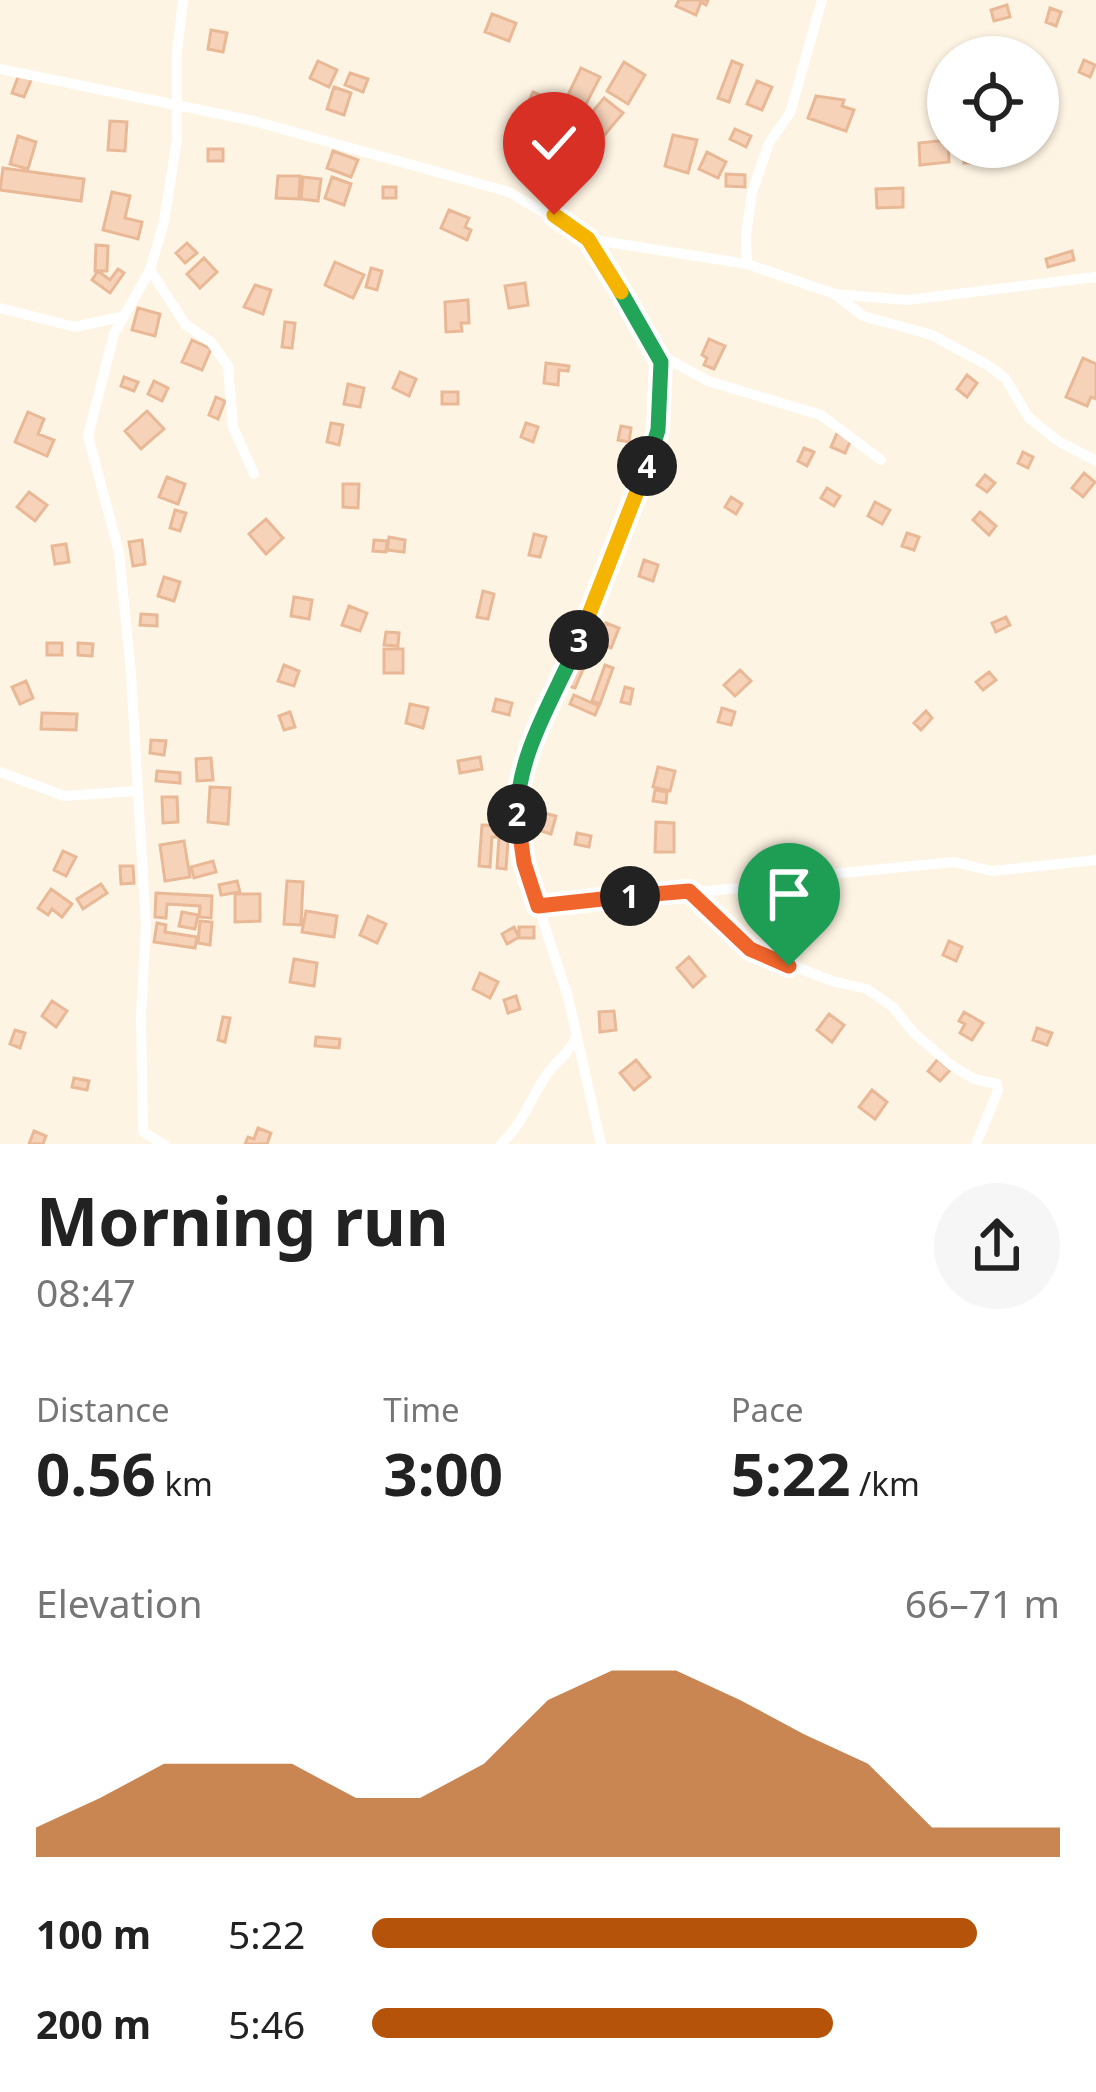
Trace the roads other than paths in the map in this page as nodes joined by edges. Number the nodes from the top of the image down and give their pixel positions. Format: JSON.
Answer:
{"nodes":[{"id":1,"x":183,"y":0,"type":"edge"},
{"id":2,"x":822,"y":0,"type":"edge"},
{"id":3,"x":0,"y":69,"type":"edge"},
{"id":4,"x":175,"y":104,"type":"junction"},
{"id":5,"x":588,"y":239,"type":"junction"},
{"id":6,"x":747,"y":263,"type":"junction"},
{"id":7,"x":150,"y":270,"type":"junction"},
{"id":8,"x":1096,"y":277,"type":"edge"},
{"id":9,"x":835,"y":294,"type":"junction"},
{"id":10,"x":0,"y":308,"type":"edge"},
{"id":11,"x":121,"y":317,"type":"junction"},
{"id":12,"x":659,"y":354,"type":"junction"},
{"id":13,"x":881,"y":460,"type":"dead end"},
{"id":14,"x":1096,"y":461,"type":"edge"},
{"id":15,"x":254,"y":474,"type":"dead end"},
{"id":16,"x":0,"y":772,"type":"edge"},
{"id":17,"x":137,"y":791,"type":"junction"},
{"id":18,"x":1096,"y":860,"type":"edge"},
{"id":19,"x":689,"y":891,"type":"junction"},
{"id":20,"x":538,"y":906,"type":"junction"},
{"id":21,"x":576,"y":1038,"type":"junction"},
{"id":22,"x":141,"y":1138,"type":"edge"},
{"id":23,"x":164,"y":1144,"type":"edge"},
{"id":24,"x":501,"y":1144,"type":"edge"},
{"id":25,"x":601,"y":1144,"type":"edge"},
{"id":26,"x":976,"y":1144,"type":"edge"}],
"edges":[{"from":1,"to":4,"type":"street"},
{"from":2,"to":6,"type":"street"},
{"from":3,"to":4,"type":"street"},
{"from":4,"to":5,"type":"street"},
{"from":4,"to":7,"type":"street"},
{"from":5,"to":6,"type":"street"},
{"from":5,"to":12,"type":"street"},
{"from":6,"to":9,"type":"street"},
{"from":7,"to":11,"type":"street"},
{"from":7,"to":15,"type":"street"},
{"from":8,"to":9,"type":"street"},
{"from":9,"to":14,"type":"street"},
{"from":10,"to":11,"type":"street"},
{"from":11,"to":17,"type":"street"},
{"from":12,"to":13,"type":"street"},
{"from":12,"to":20,"type":"street"},
{"from":16,"to":17,"type":"street"},
{"from":17,"to":22,"type":"street"},
{"from":18,"to":19,"type":"street"},
{"from":19,"to":20,"type":"street"},
{"from":19,"to":26,"type":"street"},
{"from":20,"to":21,"type":"street"},
{"from":21,"to":24,"type":"street"},
{"from":21,"to":25,"type":"street"},
{"from":22,"to":23,"type":"street"}]}
